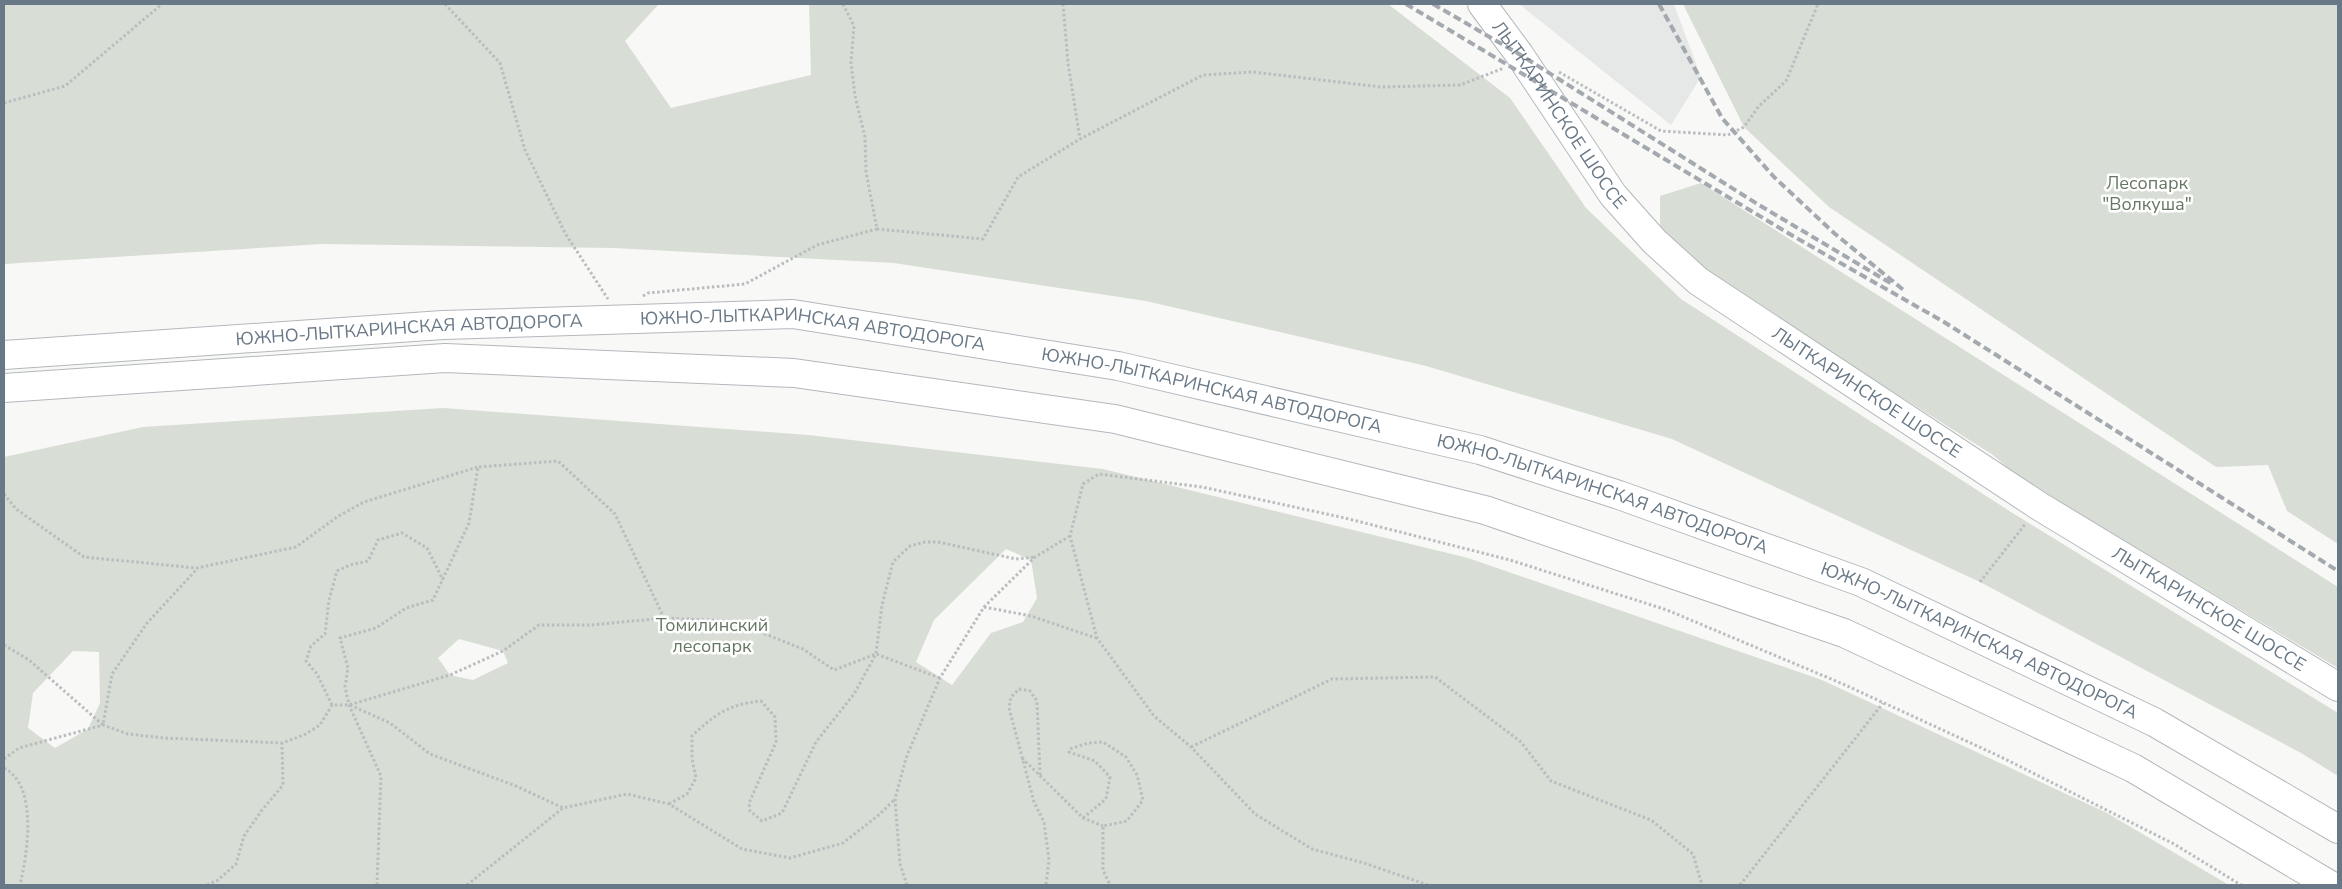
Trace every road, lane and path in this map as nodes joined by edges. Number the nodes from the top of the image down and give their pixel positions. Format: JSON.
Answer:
{"nodes":[{"id":1,"x":162,"y":4,"type":"edge"},
{"id":2,"x":445,"y":4,"type":"edge"},
{"id":3,"x":843,"y":4,"type":"edge"},
{"id":4,"x":1063,"y":4,"type":"edge"},
{"id":5,"x":1482,"y":4,"type":"edge"},
{"id":6,"x":1818,"y":4,"type":"edge"},
{"id":7,"x":1524,"y":61,"type":"junction"},
{"id":8,"x":1552,"y":68,"type":"dead end"},
{"id":9,"x":4,"y":103,"type":"edge"},
{"id":10,"x":1080,"y":139,"type":"junction"},
{"id":11,"x":877,"y":229,"type":"junction"},
{"id":12,"x":640,"y":298,"type":"dead end"},
{"id":13,"x":612,"y":304,"type":"dead end"},
{"id":14,"x":4,"y":355,"type":"edge"},
{"id":15,"x":4,"y":388,"type":"edge"},
{"id":16,"x":478,"y":467,"type":"junction"},
{"id":17,"x":4,"y":494,"type":"edge"},
{"id":18,"x":2038,"y":506,"type":"junction"},
{"id":19,"x":1070,"y":536,"type":"junction"},
{"id":20,"x":1035,"y":557,"type":"junction"},
{"id":21,"x":197,"y":568,"type":"junction"},
{"id":22,"x":444,"y":580,"type":"junction"},
{"id":23,"x":1980,"y":582,"type":"dead end"},
{"id":24,"x":984,"y":607,"type":"junction"},
{"id":25,"x":664,"y":618,"type":"junction"},
{"id":26,"x":1096,"y":638,"type":"junction"},
{"id":27,"x":4,"y":645,"type":"edge"},
{"id":28,"x":876,"y":654,"type":"junction"},
{"id":29,"x":940,"y":678,"type":"junction"},
{"id":30,"x":2338,"y":687,"type":"edge"},
{"id":31,"x":1883,"y":703,"type":"junction"},
{"id":32,"x":332,"y":705,"type":"junction"},
{"id":33,"x":349,"y":705,"type":"junction"},
{"id":34,"x":103,"y":725,"type":"junction"},
{"id":35,"x":282,"y":743,"type":"junction"},
{"id":36,"x":1191,"y":747,"type":"junction"},
{"id":37,"x":1022,"y":758,"type":"junction"},
{"id":38,"x":4,"y":759,"type":"edge"},
{"id":39,"x":4,"y":768,"type":"edge"},
{"id":40,"x":1040,"y":775,"type":"junction"},
{"id":41,"x":895,"y":799,"type":"junction"},
{"id":42,"x":669,"y":804,"type":"junction"},
{"id":43,"x":563,"y":808,"type":"junction"},
{"id":44,"x":1084,"y":818,"type":"junction"},
{"id":45,"x":1103,"y":826,"type":"junction"},
{"id":46,"x":2338,"y":829,"type":"edge"},
{"id":47,"x":20,"y":885,"type":"edge"},
{"id":48,"x":207,"y":885,"type":"edge"},
{"id":49,"x":377,"y":885,"type":"edge"},
{"id":50,"x":467,"y":885,"type":"edge"},
{"id":51,"x":907,"y":885,"type":"edge"},
{"id":52,"x":1046,"y":885,"type":"edge"},
{"id":53,"x":1110,"y":885,"type":"edge"},
{"id":54,"x":1428,"y":885,"type":"edge"},
{"id":55,"x":1702,"y":885,"type":"edge"},
{"id":56,"x":1740,"y":885,"type":"edge"},
{"id":57,"x":2241,"y":885,"type":"edge"},
{"id":58,"x":2330,"y":885,"type":"edge"}],
"edges":[{"from":1,"to":9,"type":"path"},
{"from":2,"to":13,"type":"path"},
{"from":3,"to":11,"type":"path"},
{"from":4,"to":10,"type":"path"},
{"from":5,"to":7,"type":"main road","name":"ЛЫТКАРИНСКОЕ ШОССЕ"},
{"from":6,"to":8,"type":"path"},
{"from":7,"to":10,"type":"path"},
{"from":7,"to":18,"type":"main road","name":"ЛЫТКАРИНСКОЕ ШОССЕ"},
{"from":10,"to":11,"type":"path"},
{"from":11,"to":12,"type":"path"},
{"from":14,"to":46,"type":"main road","name":"ЮЖНО-ЛЫТКАРИНСКАЯ АВТОДОРОГА"},
{"from":15,"to":58,"type":"main road","name":"ЮЖНО-ЛЫТКАРИНСКАЯ АВТОДОРОГА"},
{"from":16,"to":21,"type":"path"},
{"from":16,"to":22,"type":"path"},
{"from":16,"to":25,"type":"path"},
{"from":17,"to":21,"type":"path"},
{"from":18,"to":23,"type":"path"},
{"from":18,"to":30,"type":"main road","name":"ЛЫТКАРИНСКОЕ ШОССЕ"},
{"from":19,"to":20,"type":"path"},
{"from":19,"to":26,"type":"path"},
{"from":19,"to":31,"type":"path"},
{"from":20,"to":24,"type":"path"},
{"from":20,"to":28,"type":"path"},
{"from":21,"to":34,"type":"path"},
{"from":22,"to":32,"type":"path"},
{"from":22,"to":33,"type":"path"},
{"from":24,"to":26,"type":"path"},
{"from":24,"to":29,"type":"path"},
{"from":25,"to":28,"type":"path"},
{"from":25,"to":33,"type":"path"},
{"from":26,"to":36,"type":"path"},
{"from":27,"to":34,"type":"path"},
{"from":28,"to":29,"type":"path"},
{"from":28,"to":42,"type":"path"},
{"from":29,"to":41,"type":"path"},
{"from":31,"to":56,"type":"path"},
{"from":31,"to":57,"type":"path"},
{"from":32,"to":33,"type":"path"},
{"from":32,"to":35,"type":"path"},
{"from":33,"to":43,"type":"path"},
{"from":33,"to":49,"type":"path"},
{"from":34,"to":35,"type":"path"},
{"from":34,"to":38,"type":"path"},
{"from":35,"to":48,"type":"path"},
{"from":36,"to":54,"type":"path"},
{"from":36,"to":55,"type":"path"},
{"from":37,"to":40,"type":"path"},
{"from":37,"to":40,"type":"path"},
{"from":37,"to":52,"type":"path"},
{"from":39,"to":47,"type":"path"},
{"from":40,"to":44,"type":"path"},
{"from":41,"to":42,"type":"path"},
{"from":41,"to":51,"type":"path"},
{"from":42,"to":43,"type":"path"},
{"from":43,"to":50,"type":"path"},
{"from":44,"to":45,"type":"path"},
{"from":44,"to":45,"type":"path"},
{"from":45,"to":53,"type":"path"}]}
